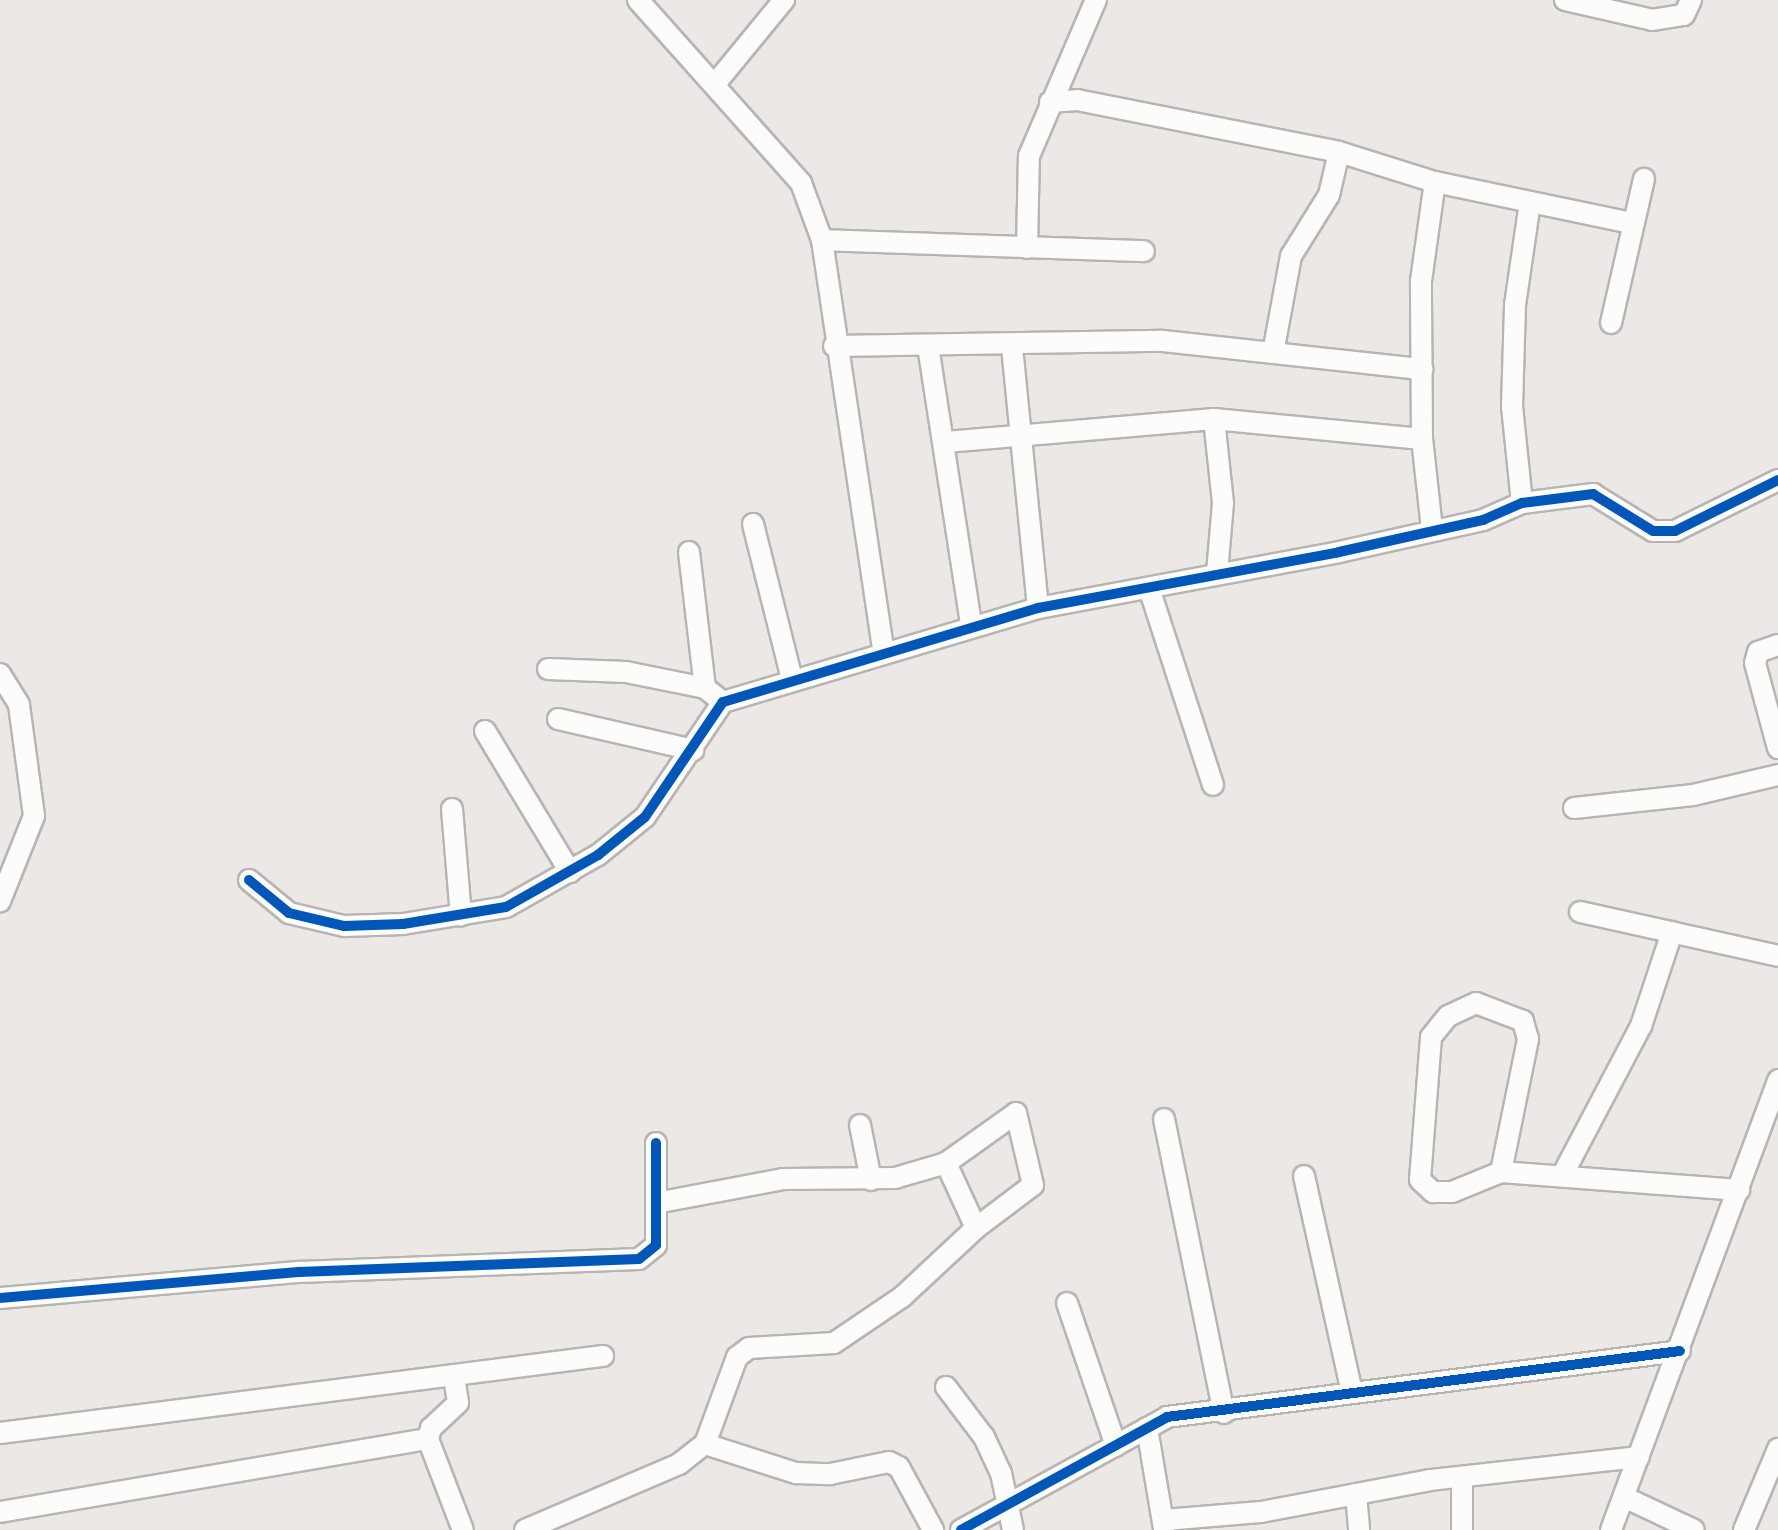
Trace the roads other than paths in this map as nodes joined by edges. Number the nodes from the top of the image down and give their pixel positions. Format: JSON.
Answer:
{"nodes":[{"id":1,"x":638,"y":0,"type":"edge"},
{"id":2,"x":784,"y":0,"type":"edge"},
{"id":3,"x":1096,"y":0,"type":"edge"},
{"id":4,"x":1566,"y":0,"type":"edge"},
{"id":5,"x":1691,"y":0,"type":"edge"},
{"id":6,"x":715,"y":84,"type":"junction"},
{"id":7,"x":1050,"y":102,"type":"junction"},
{"id":8,"x":1339,"y":152,"type":"junction"},
{"id":9,"x":1644,"y":179,"type":"dead end"},
{"id":10,"x":1435,"y":182,"type":"junction"},
{"id":11,"x":1530,"y":202,"type":"junction"},
{"id":12,"x":1631,"y":223,"type":"junction"},
{"id":13,"x":822,"y":240,"type":"junction"},
{"id":14,"x":1027,"y":248,"type":"junction"},
{"id":15,"x":1144,"y":250,"type":"dead end"},
{"id":16,"x":1611,"y":323,"type":"dead end"},
{"id":17,"x":834,"y":346,"type":"junction"},
{"id":18,"x":928,"y":346,"type":"junction"},
{"id":19,"x":1012,"y":347,"type":"junction"},
{"id":20,"x":1273,"y":353,"type":"junction"},
{"id":21,"x":1422,"y":369,"type":"junction"},
{"id":22,"x":1214,"y":420,"type":"junction"},
{"id":23,"x":1021,"y":433,"type":"junction"},
{"id":24,"x":1422,"y":439,"type":"junction"},
{"id":25,"x":946,"y":442,"type":"junction"},
{"id":26,"x":1778,"y":480,"type":"edge"},
{"id":27,"x":1522,"y":503,"type":"junction"},
{"id":28,"x":754,"y":524,"type":"dead end"},
{"id":29,"x":1432,"y":529,"type":"junction"},
{"id":30,"x":689,"y":552,"type":"dead end"},
{"id":31,"x":1217,"y":573,"type":"junction"},
{"id":32,"x":1150,"y":588,"type":"junction"},
{"id":33,"x":1038,"y":608,"type":"junction"},
{"id":34,"x":970,"y":625,"type":"junction"},
{"id":35,"x":1778,"y":644,"type":"edge"},
{"id":36,"x":884,"y":649,"type":"junction"},
{"id":37,"x":548,"y":668,"type":"dead end"},
{"id":38,"x":0,"y":674,"type":"edge"},
{"id":39,"x":792,"y":679,"type":"junction"},
{"id":40,"x":705,"y":688,"type":"junction"},
{"id":41,"x":723,"y":702,"type":"junction"},
{"id":42,"x":558,"y":719,"type":"dead end"},
{"id":43,"x":485,"y":731,"type":"dead end"},
{"id":44,"x":1778,"y":748,"type":"edge"},
{"id":45,"x":693,"y":750,"type":"junction"},
{"id":46,"x":1778,"y":775,"type":"edge"},
{"id":47,"x":1214,"y":786,"type":"dead end"},
{"id":48,"x":1574,"y":808,"type":"dead end"},
{"id":49,"x":452,"y":810,"type":"dead end"},
{"id":50,"x":570,"y":872,"type":"junction"},
{"id":51,"x":249,"y":880,"type":"dead end"},
{"id":52,"x":0,"y":901,"type":"edge"},
{"id":53,"x":1580,"y":912,"type":"dead end"},
{"id":54,"x":461,"y":916,"type":"junction"},
{"id":55,"x":1672,"y":932,"type":"junction"},
{"id":56,"x":1778,"y":956,"type":"edge"},
{"id":57,"x":1778,"y":1080,"type":"edge"},
{"id":58,"x":1164,"y":1118,"type":"dead end"},
{"id":59,"x":860,"y":1125,"type":"dead end"},
{"id":60,"x":656,"y":1143,"type":"dead end"},
{"id":61,"x":946,"y":1163,"type":"junction"},
{"id":62,"x":1501,"y":1172,"type":"junction"},
{"id":63,"x":1564,"y":1172,"type":"junction"},
{"id":64,"x":1304,"y":1176,"type":"dead end"},
{"id":65,"x":871,"y":1180,"type":"junction"},
{"id":66,"x":1738,"y":1190,"type":"junction"},
{"id":67,"x":656,"y":1203,"type":"junction"},
{"id":68,"x":976,"y":1228,"type":"junction"},
{"id":69,"x":0,"y":1298,"type":"edge"},
{"id":70,"x":1068,"y":1304,"type":"dead end"},
{"id":71,"x":1680,"y":1350,"type":"junction"},
{"id":72,"x":603,"y":1356,"type":"dead end"},
{"id":73,"x":454,"y":1377,"type":"junction"},
{"id":74,"x":946,"y":1387,"type":"dead end"},
{"id":75,"x":1352,"y":1392,"type":"junction"},
{"id":76,"x":1224,"y":1413,"type":"junction"},
{"id":77,"x":1147,"y":1428,"type":"junction"},
{"id":78,"x":0,"y":1433,"type":"edge"},
{"id":79,"x":428,"y":1439,"type":"junction"},
{"id":80,"x":705,"y":1444,"type":"junction"},
{"id":81,"x":1116,"y":1446,"type":"junction"},
{"id":82,"x":1778,"y":1448,"type":"edge"},
{"id":83,"x":1639,"y":1458,"type":"junction"},
{"id":84,"x":1462,"y":1478,"type":"junction"},
{"id":85,"x":1356,"y":1494,"type":"junction"},
{"id":86,"x":1624,"y":1496,"type":"junction"},
{"id":87,"x":1007,"y":1502,"type":"junction"},
{"id":88,"x":0,"y":1512,"type":"edge"},
{"id":89,"x":1261,"y":1521,"type":"edge"},
{"id":90,"x":1164,"y":1525,"type":"edge"},
{"id":91,"x":463,"y":1530,"type":"edge"},
{"id":92,"x":526,"y":1530,"type":"edge"},
{"id":93,"x":933,"y":1530,"type":"edge"},
{"id":94,"x":961,"y":1530,"type":"edge"},
{"id":95,"x":1013,"y":1530,"type":"edge"},
{"id":96,"x":1359,"y":1530,"type":"edge"},
{"id":97,"x":1462,"y":1530,"type":"edge"},
{"id":98,"x":1611,"y":1530,"type":"edge"},
{"id":99,"x":1694,"y":1530,"type":"edge"},
{"id":100,"x":1744,"y":1530,"type":"edge"}],
"edges":[{"from":1,"to":6,"type":"street"},
{"from":2,"to":6,"type":"street"},
{"from":3,"to":7,"type":"street"},
{"from":4,"to":5,"type":"street"},
{"from":6,"to":13,"type":"street"},
{"from":7,"to":8,"type":"street"},
{"from":7,"to":14,"type":"street"},
{"from":8,"to":10,"type":"street"},
{"from":8,"to":20,"type":"street"},
{"from":9,"to":12,"type":"street"},
{"from":10,"to":11,"type":"street"},
{"from":10,"to":21,"type":"street"},
{"from":11,"to":12,"type":"street"},
{"from":11,"to":27,"type":"street"},
{"from":12,"to":16,"type":"street"},
{"from":13,"to":14,"type":"street"},
{"from":13,"to":17,"type":"street"},
{"from":14,"to":15,"type":"street"},
{"from":17,"to":18,"type":"street"},
{"from":17,"to":36,"type":"street"},
{"from":18,"to":19,"type":"street"},
{"from":18,"to":25,"type":"street"},
{"from":19,"to":20,"type":"street"},
{"from":19,"to":23,"type":"street"},
{"from":20,"to":21,"type":"street"},
{"from":21,"to":24,"type":"street"},
{"from":22,"to":23,"type":"street"},
{"from":22,"to":24,"type":"street"},
{"from":22,"to":31,"type":"street"},
{"from":23,"to":25,"type":"street"},
{"from":23,"to":33,"type":"street"},
{"from":24,"to":29,"type":"street"},
{"from":25,"to":34,"type":"street"},
{"from":26,"to":27,"type":"street"},
{"from":27,"to":29,"type":"street"},
{"from":28,"to":39,"type":"street"},
{"from":29,"to":31,"type":"street"},
{"from":30,"to":40,"type":"street"},
{"from":31,"to":32,"type":"street"},
{"from":32,"to":33,"type":"street"},
{"from":32,"to":47,"type":"street"},
{"from":33,"to":34,"type":"street"},
{"from":34,"to":36,"type":"street"},
{"from":35,"to":44,"type":"street"},
{"from":36,"to":39,"type":"street"},
{"from":37,"to":40,"type":"street"},
{"from":38,"to":52,"type":"street"},
{"from":39,"to":41,"type":"street"},
{"from":40,"to":41,"type":"street"},
{"from":41,"to":45,"type":"street"},
{"from":42,"to":45,"type":"street"},
{"from":43,"to":50,"type":"street"},
{"from":45,"to":50,"type":"street"},
{"from":46,"to":48,"type":"street"},
{"from":49,"to":54,"type":"street"},
{"from":50,"to":54,"type":"street"},
{"from":51,"to":54,"type":"street"},
{"from":53,"to":55,"type":"street"},
{"from":55,"to":56,"type":"street"},
{"from":55,"to":63,"type":"street"},
{"from":57,"to":66,"type":"street"},
{"from":58,"to":76,"type":"street"},
{"from":59,"to":65,"type":"street"},
{"from":60,"to":67,"type":"street"},
{"from":61,"to":65,"type":"street"},
{"from":61,"to":68,"type":"street"},
{"from":61,"to":68,"type":"street"},
{"from":62,"to":62,"type":"street"},
{"from":62,"to":63,"type":"street"},
{"from":63,"to":66,"type":"street"},
{"from":64,"to":75,"type":"street"},
{"from":65,"to":67,"type":"street"},
{"from":66,"to":71,"type":"street"},
{"from":67,"to":69,"type":"street"},
{"from":68,"to":80,"type":"street"},
{"from":70,"to":81,"type":"street"},
{"from":71,"to":75,"type":"street"},
{"from":71,"to":83,"type":"street"},
{"from":72,"to":73,"type":"street"},
{"from":73,"to":78,"type":"street"},
{"from":73,"to":79,"type":"street"},
{"from":74,"to":87,"type":"street"},
{"from":75,"to":76,"type":"street"},
{"from":76,"to":77,"type":"street"},
{"from":77,"to":81,"type":"street"},
{"from":77,"to":90,"type":"street"},
{"from":79,"to":88,"type":"street"},
{"from":79,"to":91,"type":"street"},
{"from":80,"to":92,"type":"street"},
{"from":80,"to":93,"type":"street"},
{"from":81,"to":87,"type":"street"},
{"from":82,"to":100,"type":"street"},
{"from":83,"to":84,"type":"street"},
{"from":83,"to":86,"type":"street"},
{"from":84,"to":85,"type":"street"},
{"from":84,"to":97,"type":"street"},
{"from":85,"to":89,"type":"street"},
{"from":85,"to":96,"type":"street"},
{"from":86,"to":98,"type":"street"},
{"from":86,"to":99,"type":"street"},
{"from":87,"to":94,"type":"street"},
{"from":87,"to":95,"type":"street"},
{"from":89,"to":90,"type":"street"}]}
